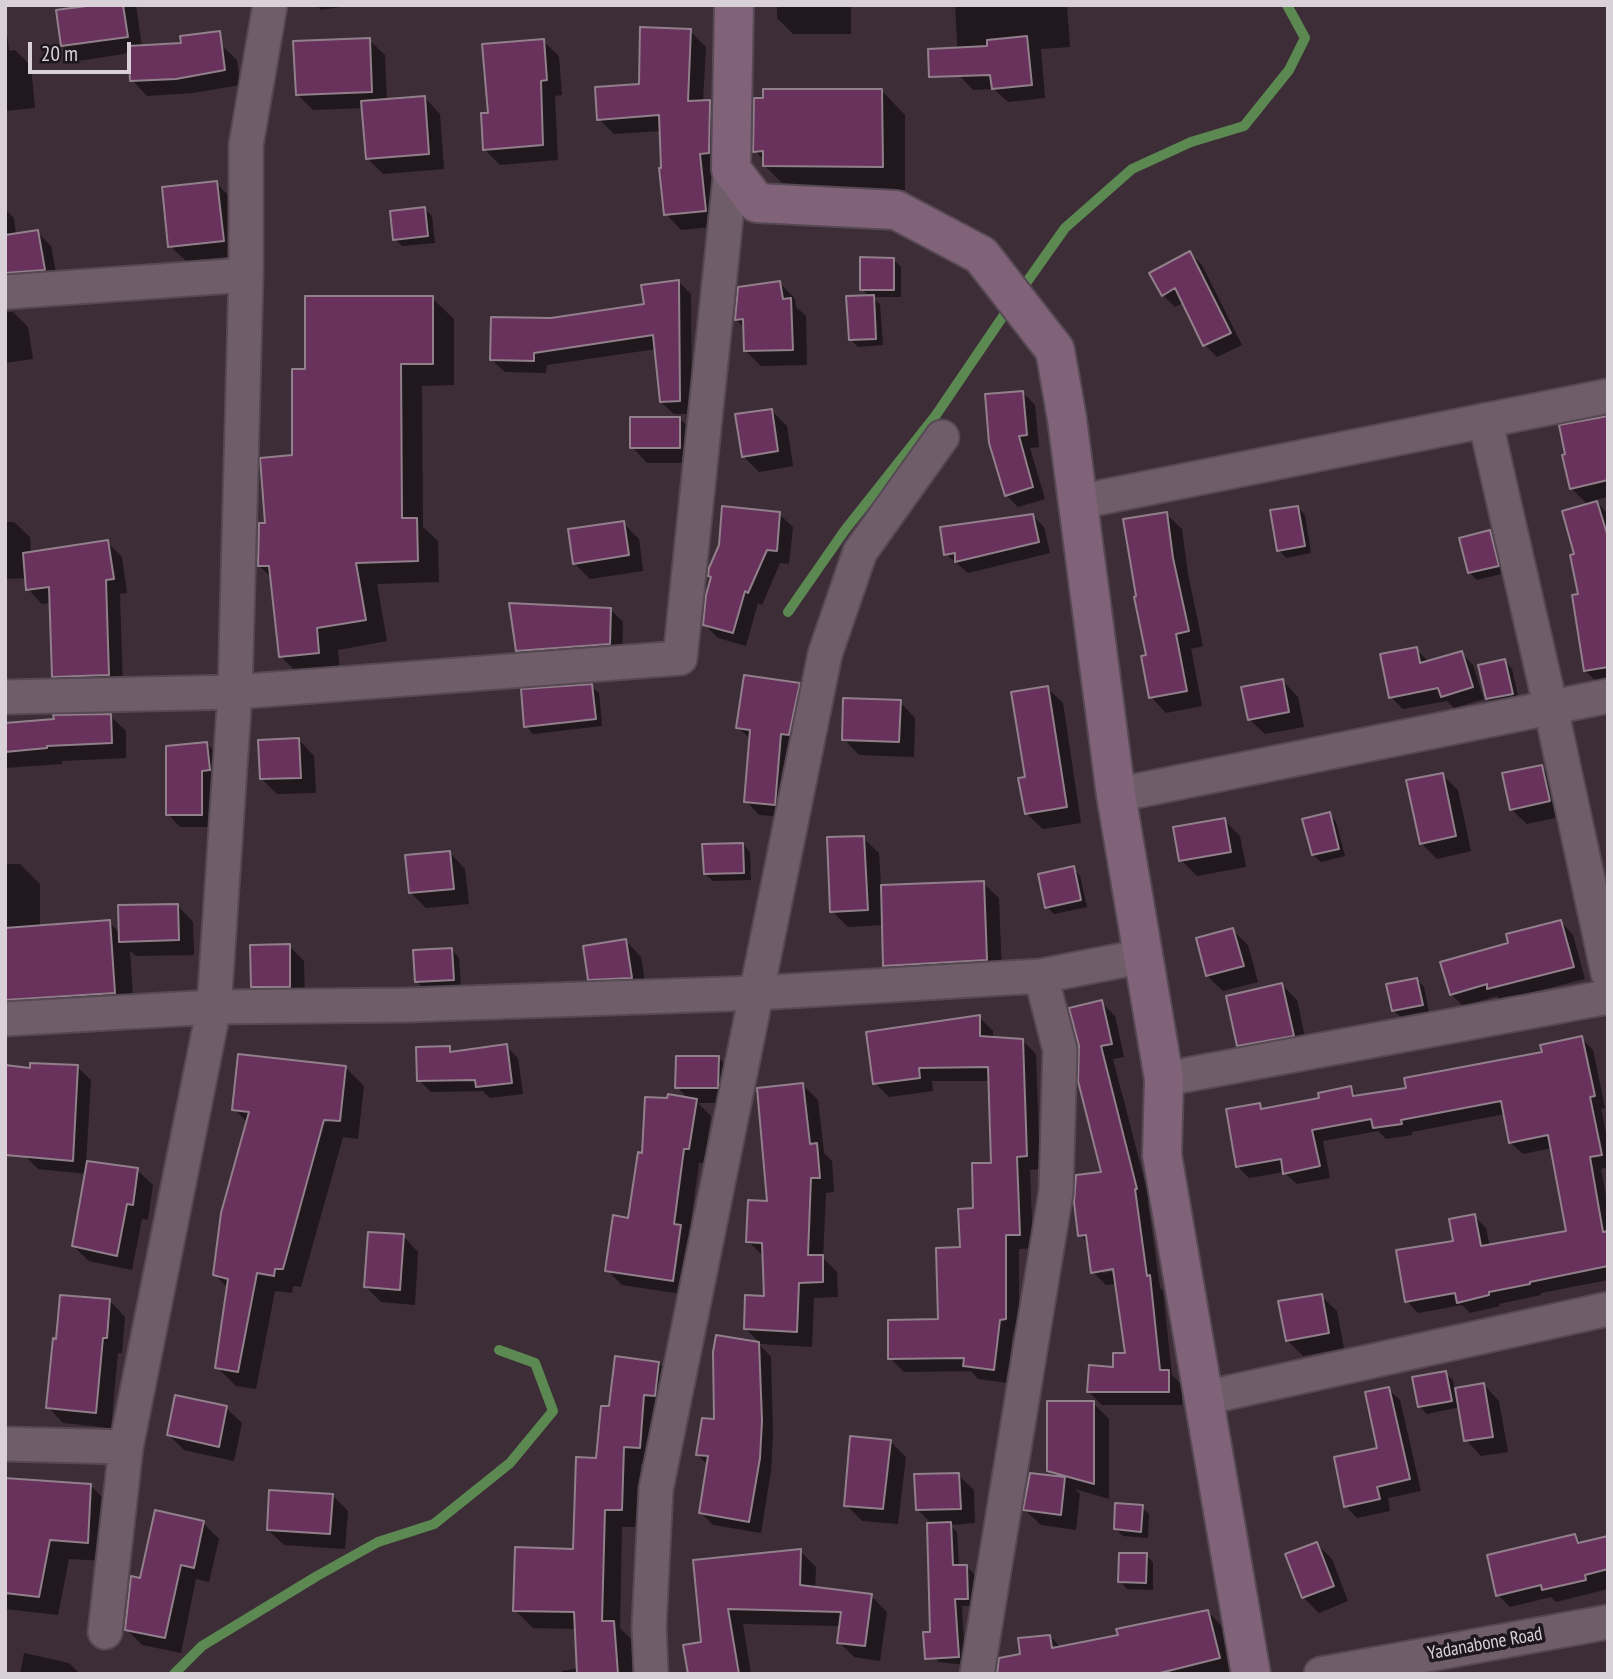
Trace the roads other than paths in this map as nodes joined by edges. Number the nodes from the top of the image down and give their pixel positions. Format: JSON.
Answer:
{"nodes":[{"id":1,"x":270,"y":5,"type":"edge"},
{"id":2,"x":734,"y":5,"type":"edge"},
{"id":3,"x":731,"y":169,"type":"junction"},
{"id":4,"x":246,"y":275,"type":"junction"},
{"id":5,"x":5,"y":292,"type":"edge"},
{"id":6,"x":1608,"y":396,"type":"edge"},
{"id":7,"x":1485,"y":420,"type":"junction"},
{"id":8,"x":942,"y":437,"type":"dead end"},
{"id":9,"x":1078,"y":502,"type":"junction"},
{"id":10,"x":235,"y":692,"type":"junction"},
{"id":11,"x":1608,"y":696,"type":"edge"},
{"id":12,"x":5,"y":697,"type":"edge"},
{"id":13,"x":1551,"y":709,"type":"junction"},
{"id":14,"x":1116,"y":795,"type":"junction"},
{"id":15,"x":1144,"y":956,"type":"junction"},
{"id":16,"x":1608,"y":973,"type":"edge"},
{"id":17,"x":1041,"y":976,"type":"junction"},
{"id":18,"x":756,"y":993,"type":"junction"},
{"id":19,"x":1608,"y":997,"type":"edge"},
{"id":20,"x":214,"y":1007,"type":"junction"},
{"id":21,"x":5,"y":1019,"type":"edge"},
{"id":22,"x":1164,"y":1079,"type":"junction"},
{"id":23,"x":1608,"y":1309,"type":"edge"},
{"id":24,"x":1204,"y":1398,"type":"junction"},
{"id":25,"x":5,"y":1444,"type":"edge"},
{"id":26,"x":126,"y":1447,"type":"junction"},
{"id":27,"x":1608,"y":1622,"type":"edge"},
{"id":28,"x":105,"y":1632,"type":"dead end"},
{"id":29,"x":651,"y":1674,"type":"edge"},
{"id":30,"x":976,"y":1674,"type":"edge"},
{"id":31,"x":1251,"y":1674,"type":"edge"},
{"id":32,"x":1321,"y":1674,"type":"edge"}],
"edges":[{"from":1,"to":4,"type":"street"},
{"from":2,"to":3,"type":"street"},
{"from":3,"to":9,"type":"street"},
{"from":3,"to":10,"type":"street"},
{"from":4,"to":5,"type":"street"},
{"from":4,"to":10,"type":"street"},
{"from":6,"to":7,"type":"street"},
{"from":7,"to":9,"type":"street"},
{"from":7,"to":13,"type":"street"},
{"from":8,"to":18,"type":"street"},
{"from":9,"to":14,"type":"street"},
{"from":10,"to":12,"type":"street"},
{"from":10,"to":20,"type":"street"},
{"from":11,"to":13,"type":"street"},
{"from":13,"to":14,"type":"street"},
{"from":13,"to":16,"type":"street"},
{"from":14,"to":15,"type":"street"},
{"from":15,"to":17,"type":"street"},
{"from":15,"to":22,"type":"street"},
{"from":17,"to":18,"type":"street"},
{"from":17,"to":30,"type":"street"},
{"from":18,"to":20,"type":"street"},
{"from":18,"to":29,"type":"street"},
{"from":19,"to":22,"type":"street"},
{"from":20,"to":21,"type":"street"},
{"from":20,"to":26,"type":"street"},
{"from":22,"to":24,"type":"street"},
{"from":23,"to":24,"type":"street"},
{"from":24,"to":31,"type":"street"},
{"from":25,"to":26,"type":"street"},
{"from":26,"to":28,"type":"street"},
{"from":27,"to":32,"type":"street","name":"Yadanabone Road"}]}
